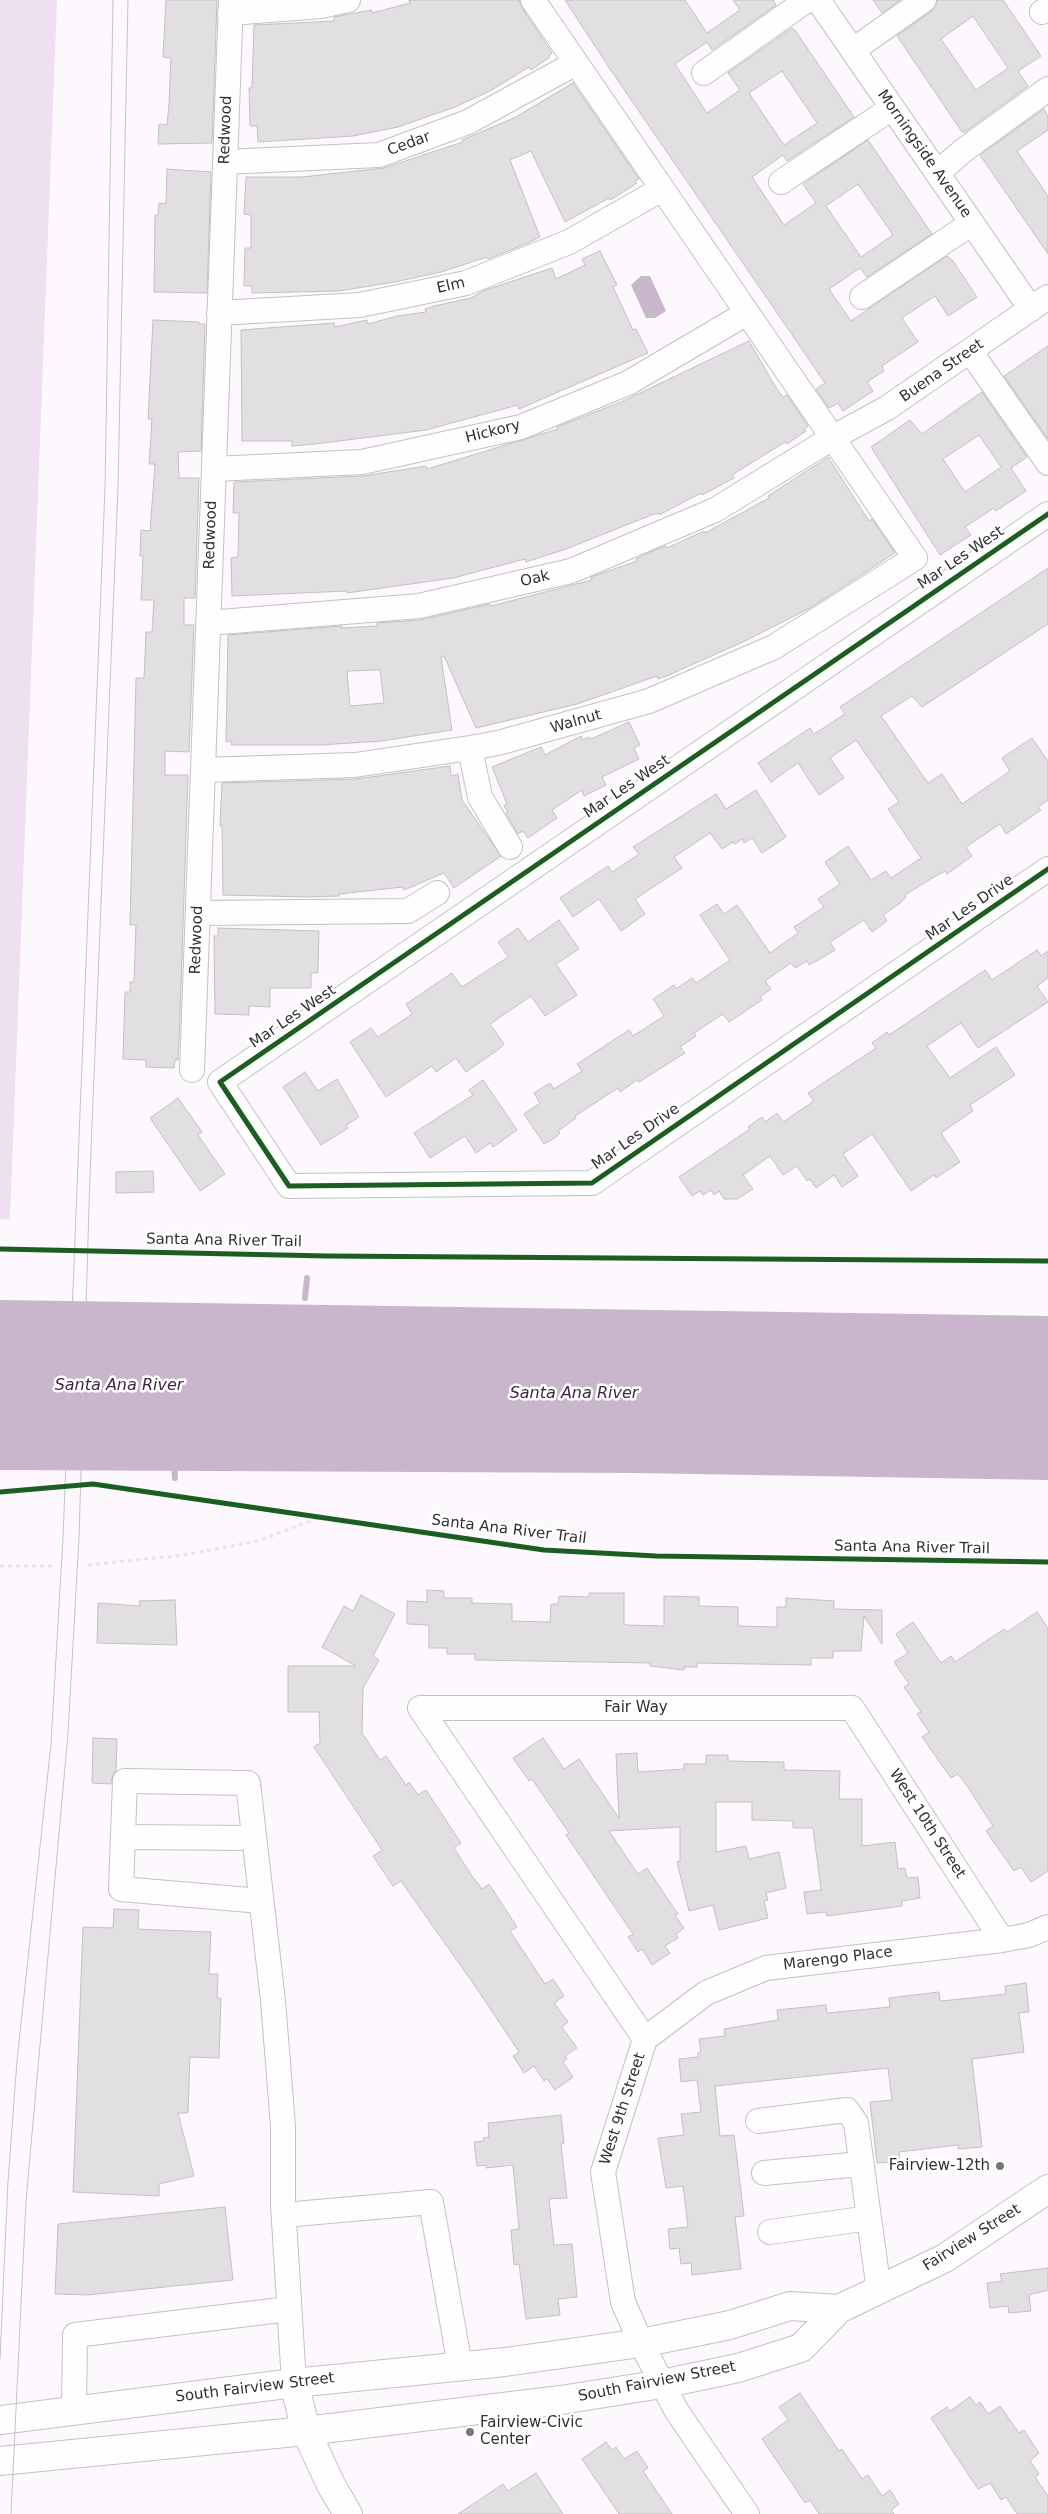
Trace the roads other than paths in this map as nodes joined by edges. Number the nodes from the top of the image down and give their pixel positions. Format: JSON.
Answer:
{"nodes":[{"id":1,"x":348,"y":0,"type":"edge"},
{"id":2,"x":533,"y":0,"type":"edge"},
{"id":3,"x":807,"y":0,"type":"edge"},
{"id":4,"x":818,"y":0,"type":"edge"},
{"id":5,"x":924,"y":0,"type":"edge"},
{"id":6,"x":231,"y":7,"type":"edge"},
{"id":7,"x":852,"y":50,"type":"junction"},
{"id":8,"x":576,"y":63,"type":"junction"},
{"id":9,"x":704,"y":73,"type":"dead end"},
{"id":10,"x":1048,"y":89,"type":"edge"},
{"id":11,"x":892,"y":108,"type":"junction"},
{"id":12,"x":225,"y":162,"type":"junction"},
{"id":13,"x":937,"y":173,"type":"junction"},
{"id":14,"x":781,"y":182,"type":"dead end"},
{"id":15,"x":662,"y":189,"type":"junction"},
{"id":16,"x":972,"y":223,"type":"junction"},
{"id":17,"x":862,"y":297,"type":"dead end"},
{"id":18,"x":1039,"y":303,"type":"edge"},
{"id":19,"x":220,"y":313,"type":"junction"},
{"id":20,"x":747,"y":313,"type":"junction"},
{"id":21,"x":970,"y":351,"type":"junction"},
{"id":22,"x":832,"y":438,"type":"junction"},
{"id":23,"x":1048,"y":463,"type":"edge"},
{"id":24,"x":214,"y":469,"type":"junction"},
{"id":25,"x":1048,"y":514,"type":"edge"},
{"id":26,"x":208,"y":623,"type":"junction"},
{"id":27,"x":470,"y":748,"type":"junction"},
{"id":28,"x":203,"y":770,"type":"junction"},
{"id":29,"x":510,"y":847,"type":"dead end"},
{"id":30,"x":1048,"y":869,"type":"edge"},
{"id":31,"x":437,"y":893,"type":"dead end"},
{"id":32,"x":198,"y":914,"type":"junction"},
{"id":33,"x":192,"y":1070,"type":"dead end"},
{"id":34,"x":220,"y":1082,"type":"joint"},
{"id":35,"x":420,"y":1708,"type":"joint"},
{"id":36,"x":852,"y":1708,"type":"joint"},
{"id":37,"x":123,"y":1837,"type":"junction"},
{"id":38,"x":254,"y":1838,"type":"junction"},
{"id":39,"x":261,"y":1901,"type":"junction"},
{"id":40,"x":1048,"y":1927,"type":"edge"},
{"id":41,"x":1002,"y":1940,"type":"junction"},
{"id":42,"x":645,"y":2039,"type":"junction"},
{"id":43,"x":758,"y":2121,"type":"dead end"},
{"id":44,"x":861,"y":2164,"type":"junction"},
{"id":45,"x":764,"y":2173,"type":"dead end"},
{"id":46,"x":1048,"y":2189,"type":"edge"},
{"id":47,"x":284,"y":2215,"type":"junction"},
{"id":48,"x":869,"y":2218,"type":"junction"},
{"id":49,"x":770,"y":2232,"type":"dead end"},
{"id":50,"x":879,"y":2291,"type":"junction"},
{"id":51,"x":290,"y":2309,"type":"junction"},
{"id":52,"x":839,"y":2309,"type":"junction"},
{"id":53,"x":641,"y":2343,"type":"junction"},
{"id":54,"x":460,"y":2366,"type":"junction"},
{"id":55,"x":294,"y":2383,"type":"junction"},
{"id":56,"x":662,"y":2384,"type":"junction"},
{"id":57,"x":74,"y":2411,"type":"junction"},
{"id":58,"x":0,"y":2420,"type":"edge"},
{"id":59,"x":306,"y":2431,"type":"junction"},
{"id":60,"x":0,"y":2461,"type":"edge"},
{"id":61,"x":348,"y":2514,"type":"edge"},
{"id":62,"x":747,"y":2514,"type":"edge"}],
"edges":[{"from":1,"to":6,"type":"street"},
{"from":2,"to":8,"type":"street"},
{"from":3,"to":9,"type":"street"},
{"from":4,"to":7,"type":"street","name":"Morningside Avenue"},
{"from":5,"to":7,"type":"street"},
{"from":6,"to":12,"type":"street","name":"Redwood"},
{"from":7,"to":11,"type":"street","name":"Morningside Avenue"},
{"from":8,"to":12,"type":"street","name":"Cedar"},
{"from":8,"to":15,"type":"street"},
{"from":10,"to":13,"type":"street"},
{"from":11,"to":13,"type":"street","name":"Morningside Avenue"},
{"from":11,"to":14,"type":"street"},
{"from":12,"to":19,"type":"street","name":"Redwood"},
{"from":13,"to":16,"type":"street","name":"Morningside Avenue"},
{"from":15,"to":19,"type":"street","name":"Elm"},
{"from":15,"to":20,"type":"street"},
{"from":16,"to":17,"type":"street"},
{"from":16,"to":18,"type":"street","name":"Morningside Avenue"},
{"from":18,"to":21,"type":"street","name":"Buena Street"},
{"from":19,"to":24,"type":"street","name":"Redwood"},
{"from":20,"to":22,"type":"street"},
{"from":20,"to":24,"type":"street","name":"Hickory"},
{"from":21,"to":22,"type":"street","name":"Buena Street"},
{"from":21,"to":23,"type":"street"},
{"from":22,"to":26,"type":"street","name":"Oak"},
{"from":22,"to":27,"type":"street","name":"Walnut"},
{"from":24,"to":26,"type":"street","name":"Redwood"},
{"from":25,"to":34,"type":"street","name":"Mar Les West"},
{"from":26,"to":28,"type":"street","name":"Redwood"},
{"from":27,"to":28,"type":"street","name":"Walnut"},
{"from":27,"to":29,"type":"street"},
{"from":28,"to":32,"type":"street","name":"Redwood"},
{"from":30,"to":34,"type":"street","name":"Mar Les Drive"},
{"from":31,"to":32,"type":"street"},
{"from":32,"to":33,"type":"street","name":"Redwood"},
{"from":35,"to":36,"type":"street","name":"Fair Way"},
{"from":35,"to":42,"type":"street","name":"West 9th Street"},
{"from":36,"to":41,"type":"street","name":"West 10th Street"},
{"from":37,"to":38,"type":"street"},
{"from":37,"to":38,"type":"street"},
{"from":37,"to":39,"type":"street"},
{"from":38,"to":39,"type":"street"},
{"from":39,"to":47,"type":"street"},
{"from":40,"to":41,"type":"street","name":"Marengo Place"},
{"from":41,"to":42,"type":"street","name":"Marengo Place"},
{"from":42,"to":53,"type":"street","name":"West 9th Street"},
{"from":43,"to":44,"type":"street"},
{"from":44,"to":45,"type":"street"},
{"from":44,"to":48,"type":"street"},
{"from":46,"to":50,"type":"main road","name":"Fairview Street"},
{"from":47,"to":51,"type":"street"},
{"from":47,"to":54,"type":"street"},
{"from":48,"to":49,"type":"street"},
{"from":48,"to":50,"type":"street"},
{"from":50,"to":52,"type":"main road","name":"Fairview Street"},
{"from":51,"to":55,"type":"street"},
{"from":51,"to":57,"type":"street"},
{"from":52,"to":53,"type":"main road","name":"South Fairview Street"},
{"from":52,"to":56,"type":"main road","name":"South Fairview Street"},
{"from":53,"to":54,"type":"main road","name":"South Fairview Street"},
{"from":53,"to":56,"type":"street","name":"West 9th Street"},
{"from":54,"to":55,"type":"main road","name":"South Fairview Street"},
{"from":55,"to":57,"type":"main road","name":"South Fairview Street"},
{"from":55,"to":59,"type":"main road"},
{"from":56,"to":59,"type":"main road","name":"South Fairview Street"},
{"from":56,"to":62,"type":"street","name":"West 9th Street"},
{"from":57,"to":58,"type":"main road","name":"South Fairview Street"},
{"from":59,"to":60,"type":"main road","name":"South Fairview Street"},
{"from":59,"to":61,"type":"main road"}]}
